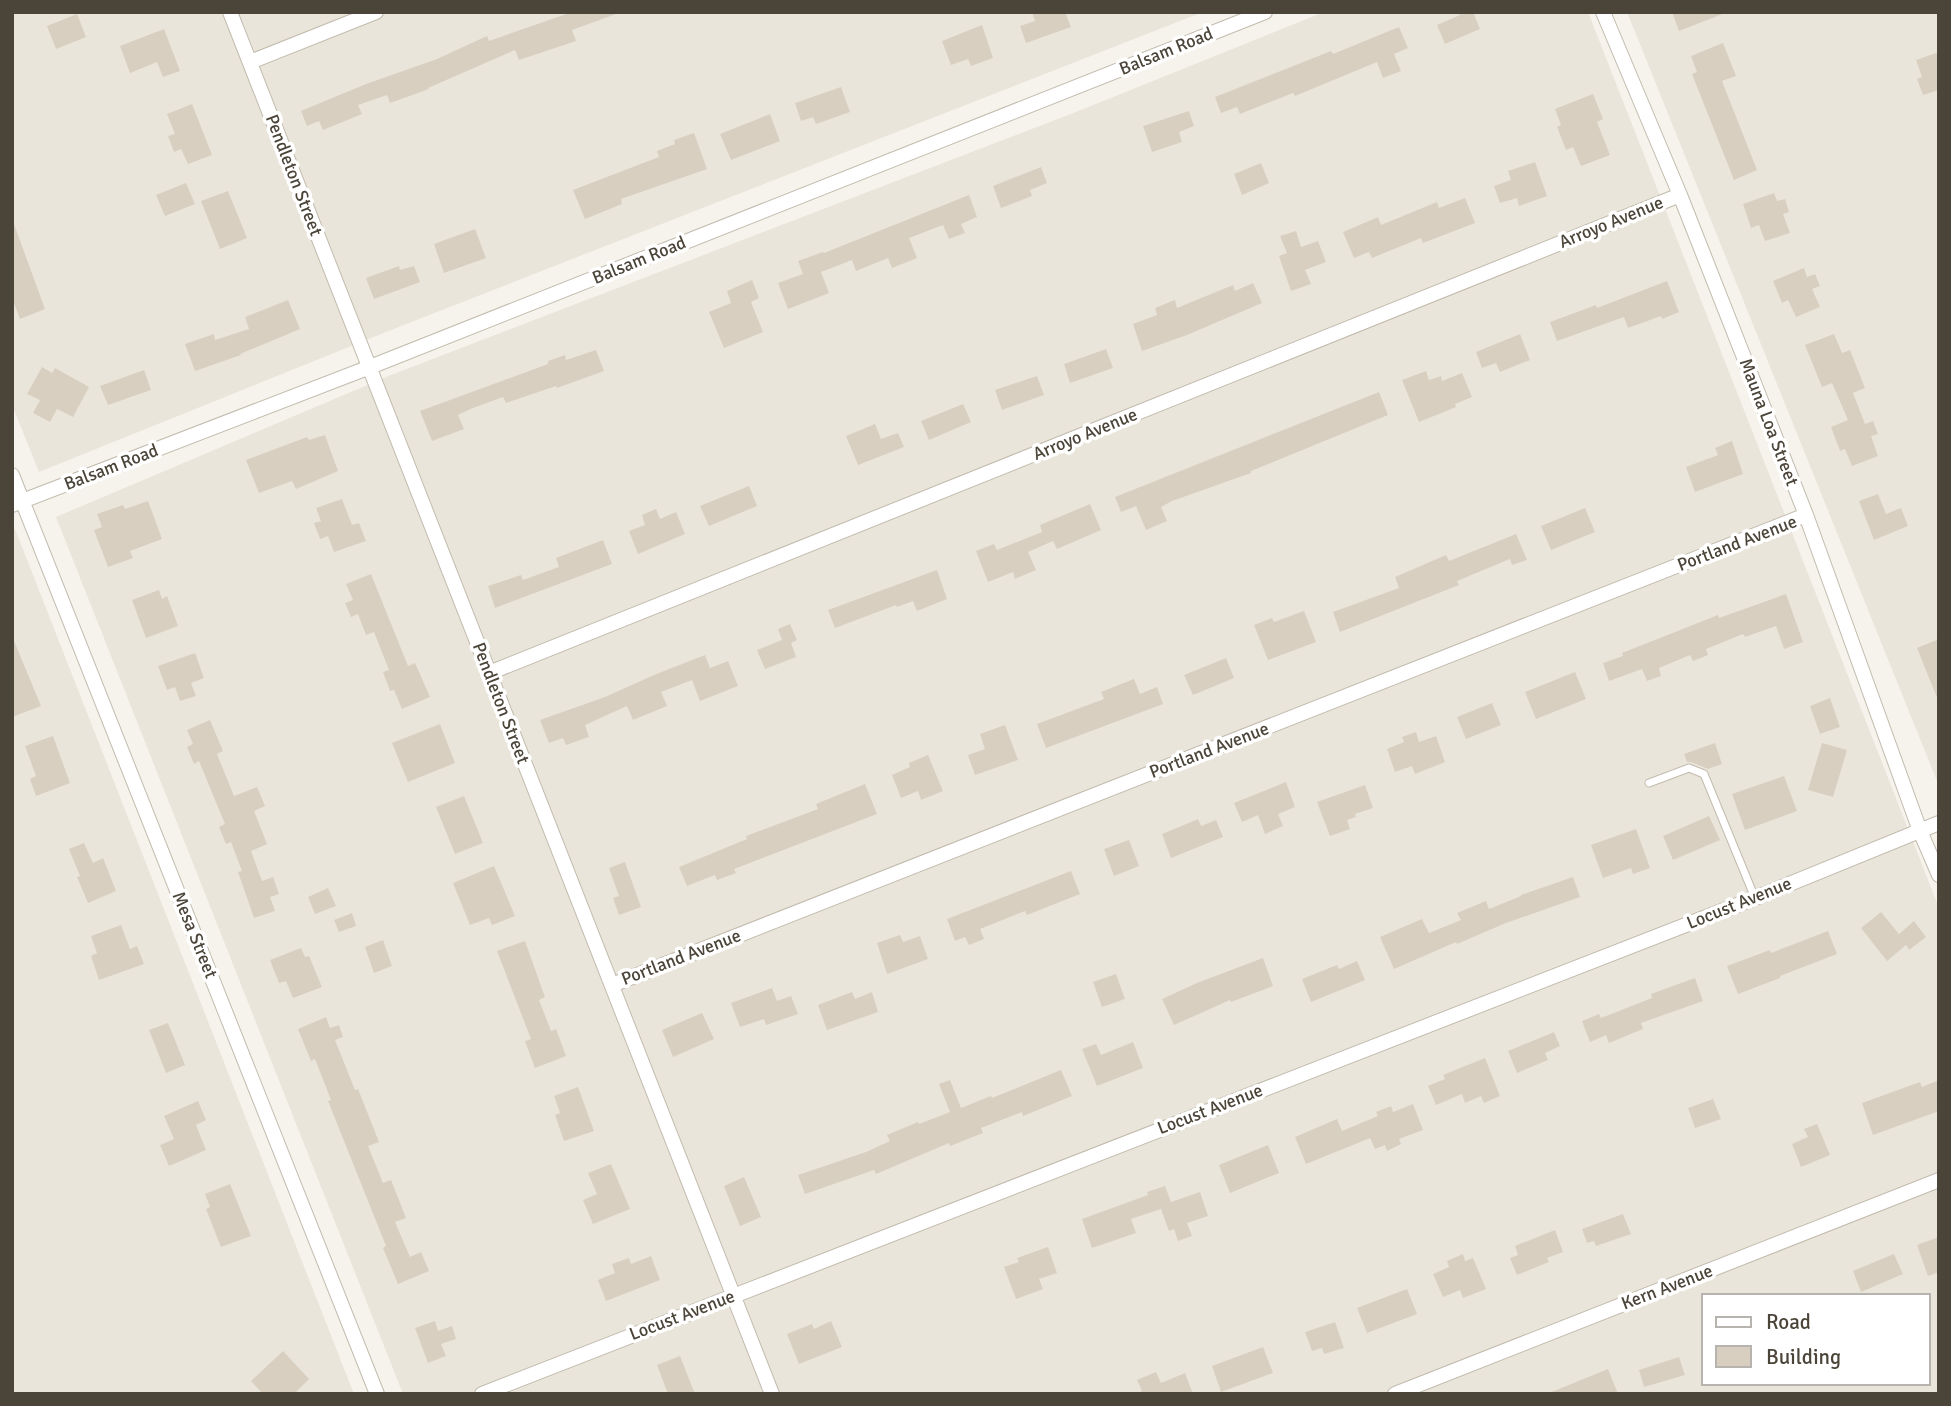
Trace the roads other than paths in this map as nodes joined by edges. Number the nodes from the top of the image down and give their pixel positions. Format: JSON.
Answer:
{"nodes":[{"id":1,"x":230,"y":12,"type":"edge"},
{"id":2,"x":376,"y":12,"type":"edge"},
{"id":3,"x":1265,"y":12,"type":"edge"},
{"id":4,"x":1603,"y":12,"type":"edge"},
{"id":5,"x":250,"y":62,"type":"junction"},
{"id":6,"x":1680,"y":195,"type":"junction"},
{"id":7,"x":370,"y":367,"type":"junction"},
{"id":8,"x":12,"y":475,"type":"edge"},
{"id":9,"x":17,"y":503,"type":"edge"},
{"id":10,"x":1806,"y":515,"type":"junction"},
{"id":11,"x":489,"y":673,"type":"junction"},
{"id":12,"x":1648,"y":783,"type":"dead end"},
{"id":13,"x":1939,"y":823,"type":"edge"},
{"id":14,"x":1920,"y":831,"type":"junction"},
{"id":15,"x":1939,"y":875,"type":"edge"},
{"id":16,"x":1755,"y":898,"type":"junction"},
{"id":17,"x":612,"y":985,"type":"junction"},
{"id":18,"x":1939,"y":1180,"type":"edge"},
{"id":19,"x":733,"y":1295,"type":"junction"},
{"id":20,"x":377,"y":1394,"type":"edge"},
{"id":21,"x":482,"y":1394,"type":"edge"},
{"id":22,"x":772,"y":1394,"type":"edge"},
{"id":23,"x":1395,"y":1394,"type":"edge"}],
"edges":[{"from":1,"to":5,"type":"street","name":"Pendleton Street"},
{"from":2,"to":5,"type":"street"},
{"from":3,"to":7,"type":"street","name":"Balsam Road"},
{"from":4,"to":6,"type":"street","name":"Mauna Loa Street"},
{"from":5,"to":7,"type":"street","name":"Pendleton Street"},
{"from":6,"to":10,"type":"street","name":"Mauna Loa Street"},
{"from":6,"to":11,"type":"street","name":"Arroyo Avenue"},
{"from":7,"to":9,"type":"street","name":"Balsam Road"},
{"from":7,"to":11,"type":"street","name":"Pendleton Street"},
{"from":8,"to":9,"type":"street","name":"Mesa Street"},
{"from":9,"to":20,"type":"street","name":"Mesa Street"},
{"from":10,"to":14,"type":"street","name":"Mauna Loa Street"},
{"from":10,"to":17,"type":"street","name":"Portland Avenue"},
{"from":11,"to":17,"type":"street","name":"Pendleton Street"},
{"from":12,"to":16,"type":"lane"},
{"from":13,"to":14,"type":"street","name":"Locust Avenue"},
{"from":14,"to":15,"type":"street","name":"Mauna Loa Street"},
{"from":14,"to":16,"type":"street","name":"Locust Avenue"},
{"from":16,"to":19,"type":"street","name":"Locust Avenue"},
{"from":17,"to":19,"type":"street","name":"Pendleton Street"},
{"from":18,"to":23,"type":"street","name":"Kern Avenue"},
{"from":19,"to":21,"type":"street","name":"Locust Avenue"},
{"from":19,"to":22,"type":"street","name":"Pendleton Street"}]}
